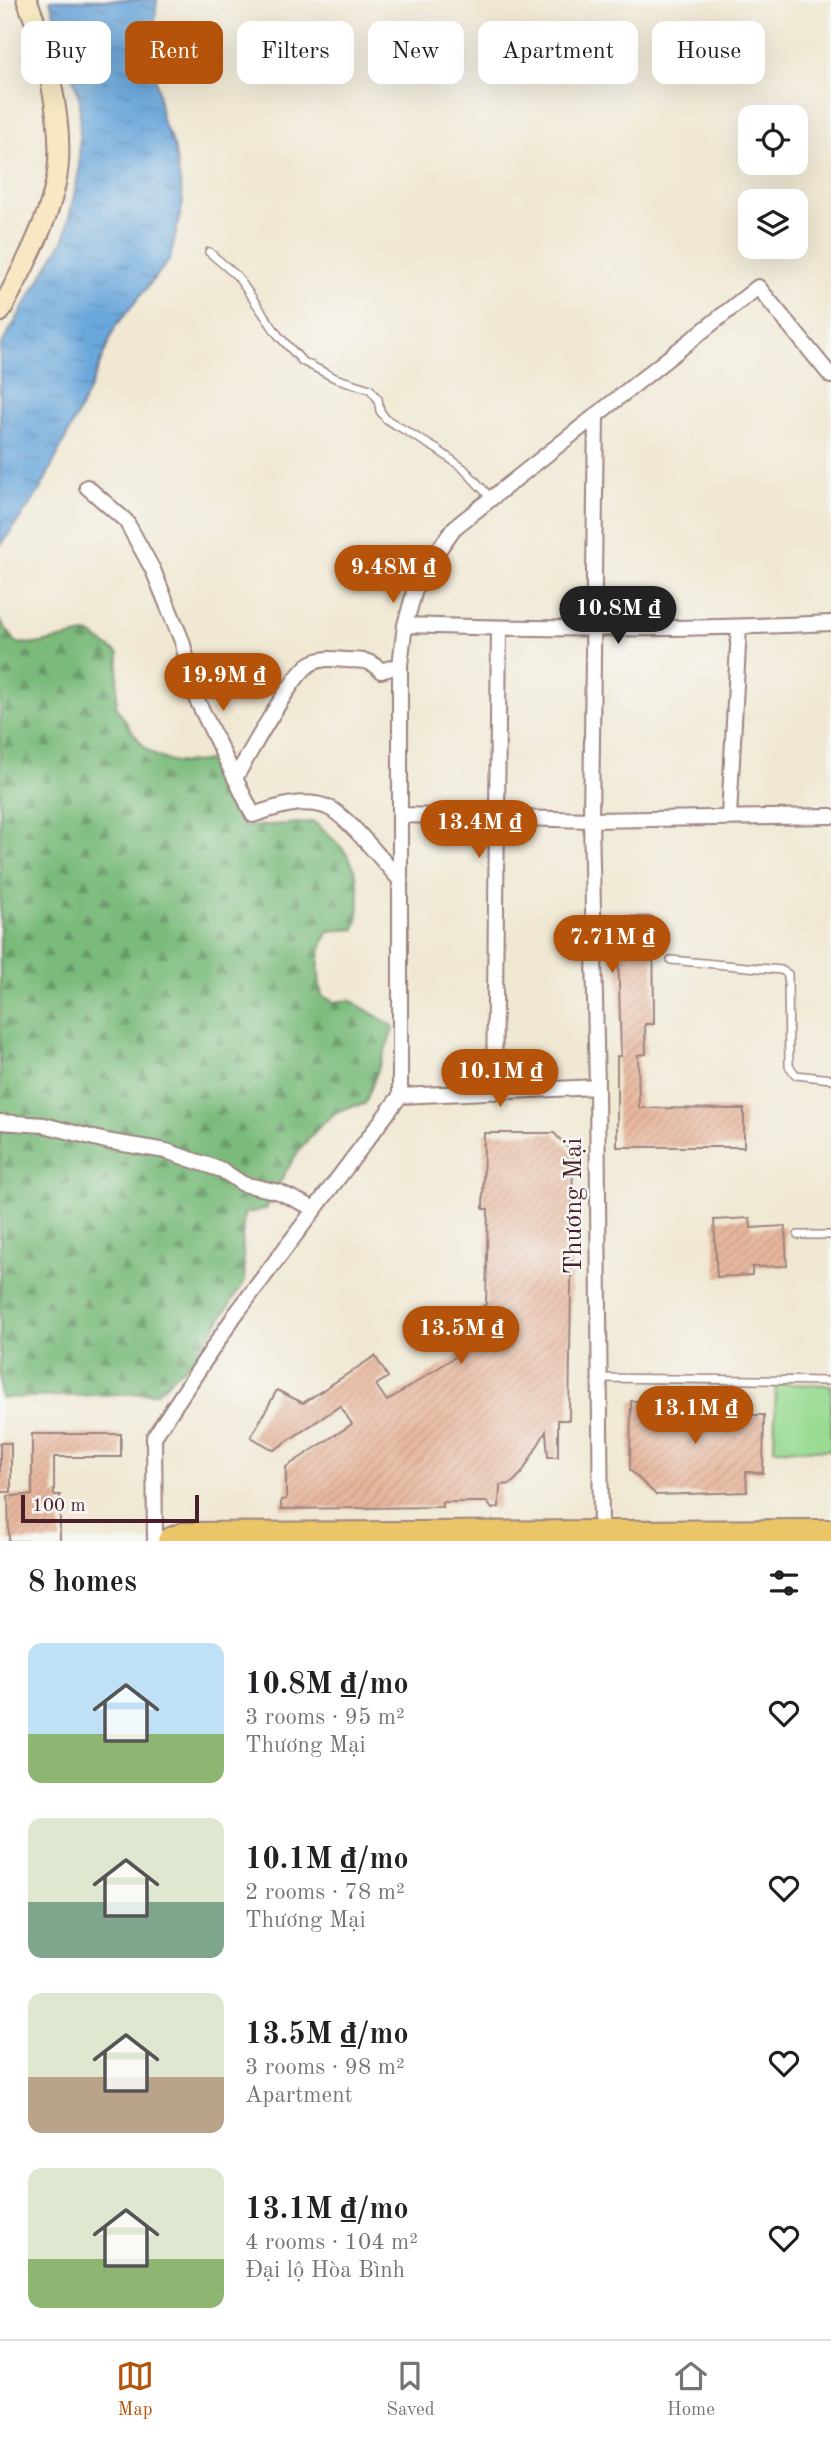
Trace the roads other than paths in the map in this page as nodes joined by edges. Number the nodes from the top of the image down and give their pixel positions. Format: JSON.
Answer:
{"nodes":[{"id":1,"x":27,"y":0,"type":"edge"},
{"id":2,"x":209,"y":252,"type":"dead end"},
{"id":3,"x":6,"y":288,"type":"edge"},
{"id":4,"x":0,"y":312,"type":"edge"},
{"id":5,"x":831,"y":376,"type":"edge"},
{"id":6,"x":596,"y":415,"type":"junction"},
{"id":7,"x":87,"y":487,"type":"dead end"},
{"id":8,"x":491,"y":499,"type":"junction"},
{"id":9,"x":831,"y":623,"type":"edge"},
{"id":10,"x":405,"y":625,"type":"junction"},
{"id":11,"x":739,"y":627,"type":"junction"},
{"id":12,"x":499,"y":628,"type":"junction"},
{"id":13,"x":594,"y":628,"type":"junction"},
{"id":14,"x":400,"y":665,"type":"junction"},
{"id":15,"x":235,"y":778,"type":"junction"},
{"id":16,"x":400,"y":815,"type":"junction"},
{"id":17,"x":497,"y":816,"type":"junction"},
{"id":18,"x":831,"y":816,"type":"edge"},
{"id":19,"x":729,"y":817,"type":"junction"},
{"id":20,"x":591,"y":820,"type":"junction"},
{"id":21,"x":400,"y":880,"type":"junction"},
{"id":22,"x":671,"y":960,"type":"dead end"},
{"id":23,"x":831,"y":1079,"type":"edge"},
{"id":24,"x":597,"y":1087,"type":"junction"},
{"id":25,"x":494,"y":1091,"type":"junction"},
{"id":26,"x":400,"y":1096,"type":"junction"},
{"id":27,"x":0,"y":1122,"type":"edge"},
{"id":28,"x":315,"y":1209,"type":"junction"},
{"id":29,"x":798,"y":1235,"type":"dead end"},
{"id":30,"x":831,"y":1235,"type":"edge"},
{"id":31,"x":599,"y":1378,"type":"junction"},
{"id":32,"x":831,"y":1381,"type":"edge"},
{"id":33,"x":831,"y":1533,"type":"edge"},
{"id":34,"x":338,"y":1538,"type":"edge"},
{"id":35,"x":601,"y":1538,"type":"edge"},
{"id":36,"x":155,"y":1541,"type":"edge"},
{"id":37,"x":171,"y":1541,"type":"edge"}],
"edges":[{"from":1,"to":3,"type":"street"},
{"from":2,"to":8,"type":"lane"},
{"from":3,"to":4,"type":"street"},
{"from":5,"to":6,"type":"street"},
{"from":6,"to":8,"type":"street"},
{"from":6,"to":13,"type":"street","name":"Thương Mại"},
{"from":7,"to":15,"type":"street"},
{"from":8,"to":10,"type":"street"},
{"from":9,"to":11,"type":"street"},
{"from":10,"to":12,"type":"street"},
{"from":10,"to":14,"type":"street"},
{"from":11,"to":13,"type":"street"},
{"from":11,"to":19,"type":"street"},
{"from":12,"to":13,"type":"street"},
{"from":12,"to":17,"type":"street"},
{"from":13,"to":20,"type":"street","name":"Thương Mại"},
{"from":14,"to":15,"type":"street"},
{"from":14,"to":16,"type":"street"},
{"from":15,"to":21,"type":"street"},
{"from":16,"to":17,"type":"street"},
{"from":16,"to":21,"type":"street"},
{"from":17,"to":20,"type":"street"},
{"from":17,"to":25,"type":"street"},
{"from":18,"to":19,"type":"street"},
{"from":19,"to":20,"type":"street"},
{"from":20,"to":24,"type":"street","name":"Thương Mại"},
{"from":21,"to":26,"type":"street"},
{"from":22,"to":23,"type":"lane"},
{"from":24,"to":25,"type":"street"},
{"from":24,"to":31,"type":"street","name":"Thương Mại"},
{"from":25,"to":26,"type":"street"},
{"from":26,"to":28,"type":"street"},
{"from":27,"to":28,"type":"street"},
{"from":28,"to":36,"type":"street"},
{"from":29,"to":30,"type":"lane"},
{"from":31,"to":32,"type":"lane"},
{"from":31,"to":35,"type":"street","name":"Thương Mại"},
{"from":33,"to":35,"type":"highway"},
{"from":34,"to":35,"type":"highway"},
{"from":34,"to":37,"type":"highway"}]}
